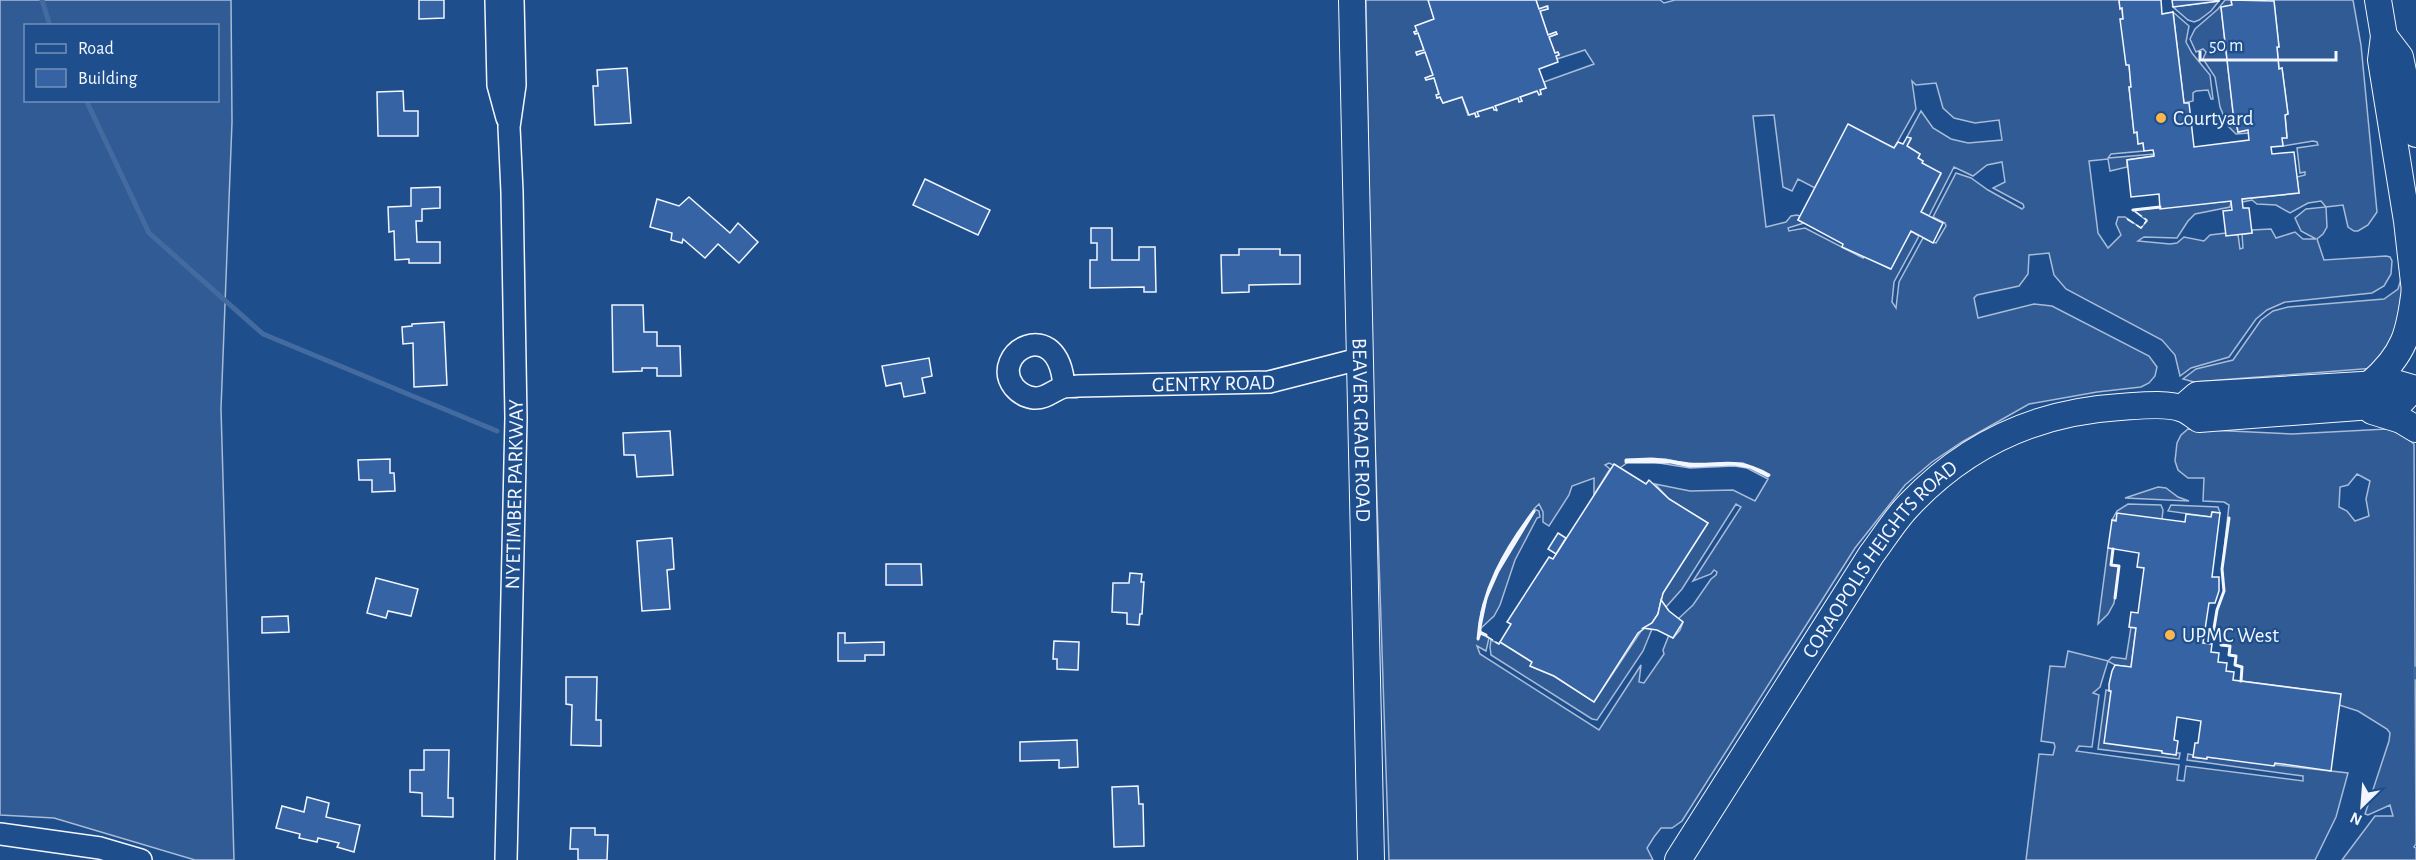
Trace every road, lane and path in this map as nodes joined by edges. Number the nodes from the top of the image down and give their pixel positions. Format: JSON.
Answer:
{"nodes":[{"id":1,"x":496,"y":0,"type":"edge"},
{"id":2,"x":513,"y":0,"type":"edge"},
{"id":3,"x":1352,"y":0,"type":"edge"},
{"id":4,"x":2378,"y":0,"type":"edge"},
{"id":5,"x":2384,"y":36,"type":"junction"},
{"id":6,"x":509,"y":127,"type":"junction"},
{"id":7,"x":2416,"y":134,"type":"edge"},
{"id":8,"x":2415,"y":294,"type":"edge"},
{"id":9,"x":1359,"y":359,"type":"junction"},
{"id":10,"x":2370,"y":384,"type":"junction"},
{"id":11,"x":1064,"y":387,"type":"dead end"},
{"id":12,"x":2415,"y":389,"type":"edge"},
{"id":13,"x":2182,"y":408,"type":"junction"},
{"id":14,"x":2354,"y":408,"type":"junction"},
{"id":15,"x":2416,"y":429,"type":"edge"},
{"id":16,"x":0,"y":834,"type":"edge"},
{"id":17,"x":141,"y":860,"type":"edge"},
{"id":18,"x":506,"y":860,"type":"edge"},
{"id":19,"x":1371,"y":860,"type":"edge"},
{"id":20,"x":1678,"y":860,"type":"edge"}],
"edges":[{"from":1,"to":6,"type":"street","name":"NYETIMBER PARKWAY"},
{"from":2,"to":6,"type":"street","name":"NYETIMBER PARKWAY"},
{"from":3,"to":9,"type":"main road","name":"BEAVER GRADE ROAD"},
{"from":4,"to":5,"type":"main road"},
{"from":5,"to":7,"type":"main road"},
{"from":5,"to":8,"type":"main road"},
{"from":6,"to":18,"type":"street","name":"NYETIMBER PARKWAY"},
{"from":8,"to":10,"type":"main road"},
{"from":9,"to":11,"type":"street","name":"GENTRY ROAD"},
{"from":9,"to":19,"type":"main road","name":"BEAVER GRADE ROAD"},
{"from":10,"to":12,"type":"main road","name":"CORAOPOLIS HEIGHTS ROAD"},
{"from":10,"to":13,"type":"main road","name":"CORAOPOLIS HEIGHTS ROAD"},
{"from":12,"to":14,"type":"main road","name":"CORAOPOLIS HEIGHTS ROAD"},
{"from":13,"to":14,"type":"main road","name":"CORAOPOLIS HEIGHTS ROAD"},
{"from":13,"to":20,"type":"main road","name":"CORAOPOLIS HEIGHTS ROAD"},
{"from":14,"to":15,"type":"main road"},
{"from":16,"to":17,"type":"street"}]}
